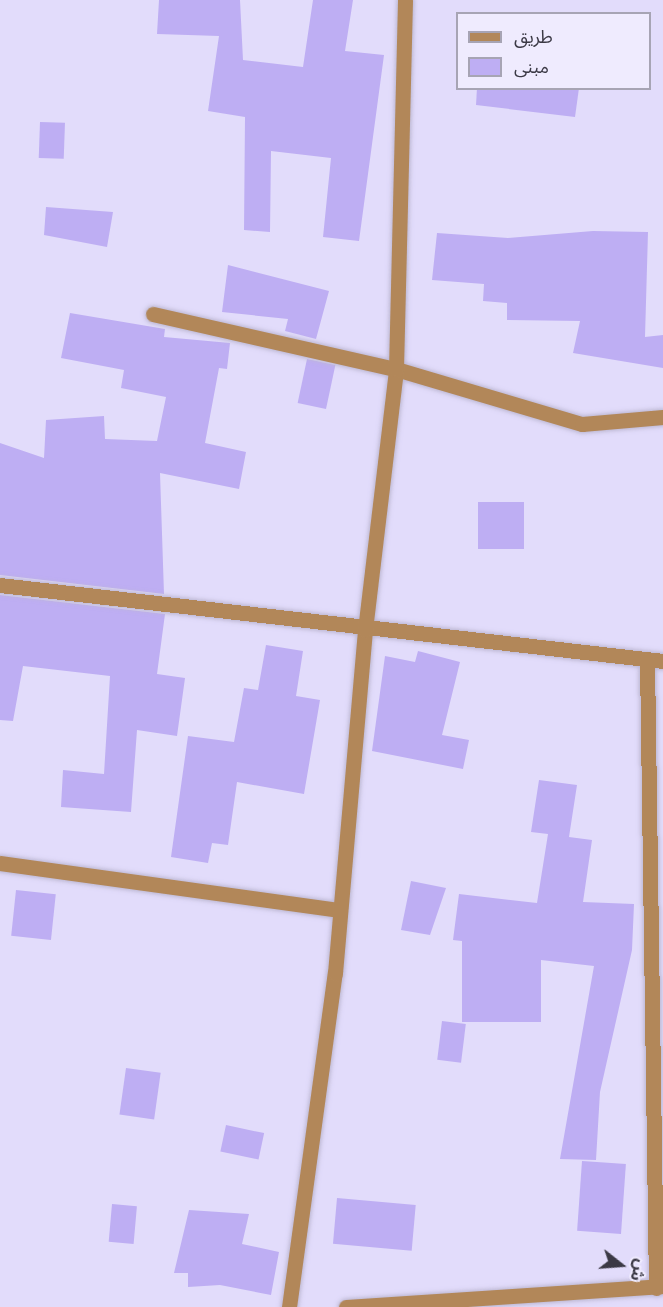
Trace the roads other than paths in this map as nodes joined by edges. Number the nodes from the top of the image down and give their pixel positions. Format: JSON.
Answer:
{"nodes":[{"id":1,"x":405,"y":0,"type":"edge"},
{"id":2,"x":153,"y":314,"type":"dead end"},
{"id":3,"x":396,"y":369,"type":"junction"},
{"id":4,"x":663,"y":417,"type":"edge"},
{"id":5,"x":0,"y":585,"type":"edge"},
{"id":6,"x":364,"y":630,"type":"junction"},
{"id":7,"x":647,"y":660,"type":"junction"},
{"id":8,"x":663,"y":661,"type":"edge"},
{"id":9,"x":0,"y":862,"type":"edge"},
{"id":10,"x":340,"y":910,"type":"junction"},
{"id":11,"x":659,"y":1288,"type":"edge"},
{"id":12,"x":289,"y":1307,"type":"edge"},
{"id":13,"x":346,"y":1307,"type":"edge"},
{"id":14,"x":356,"y":1307,"type":"edge"}],
"edges":[{"from":1,"to":3,"type":"street"},
{"from":2,"to":3,"type":"street"},
{"from":3,"to":4,"type":"street"},
{"from":3,"to":6,"type":"street"},
{"from":5,"to":6,"type":"street"},
{"from":6,"to":7,"type":"street"},
{"from":6,"to":10,"type":"street"},
{"from":7,"to":8,"type":"street"},
{"from":7,"to":11,"type":"street"},
{"from":9,"to":10,"type":"street"},
{"from":10,"to":12,"type":"street"},
{"from":11,"to":14,"type":"street"},
{"from":13,"to":14,"type":"street"}]}
